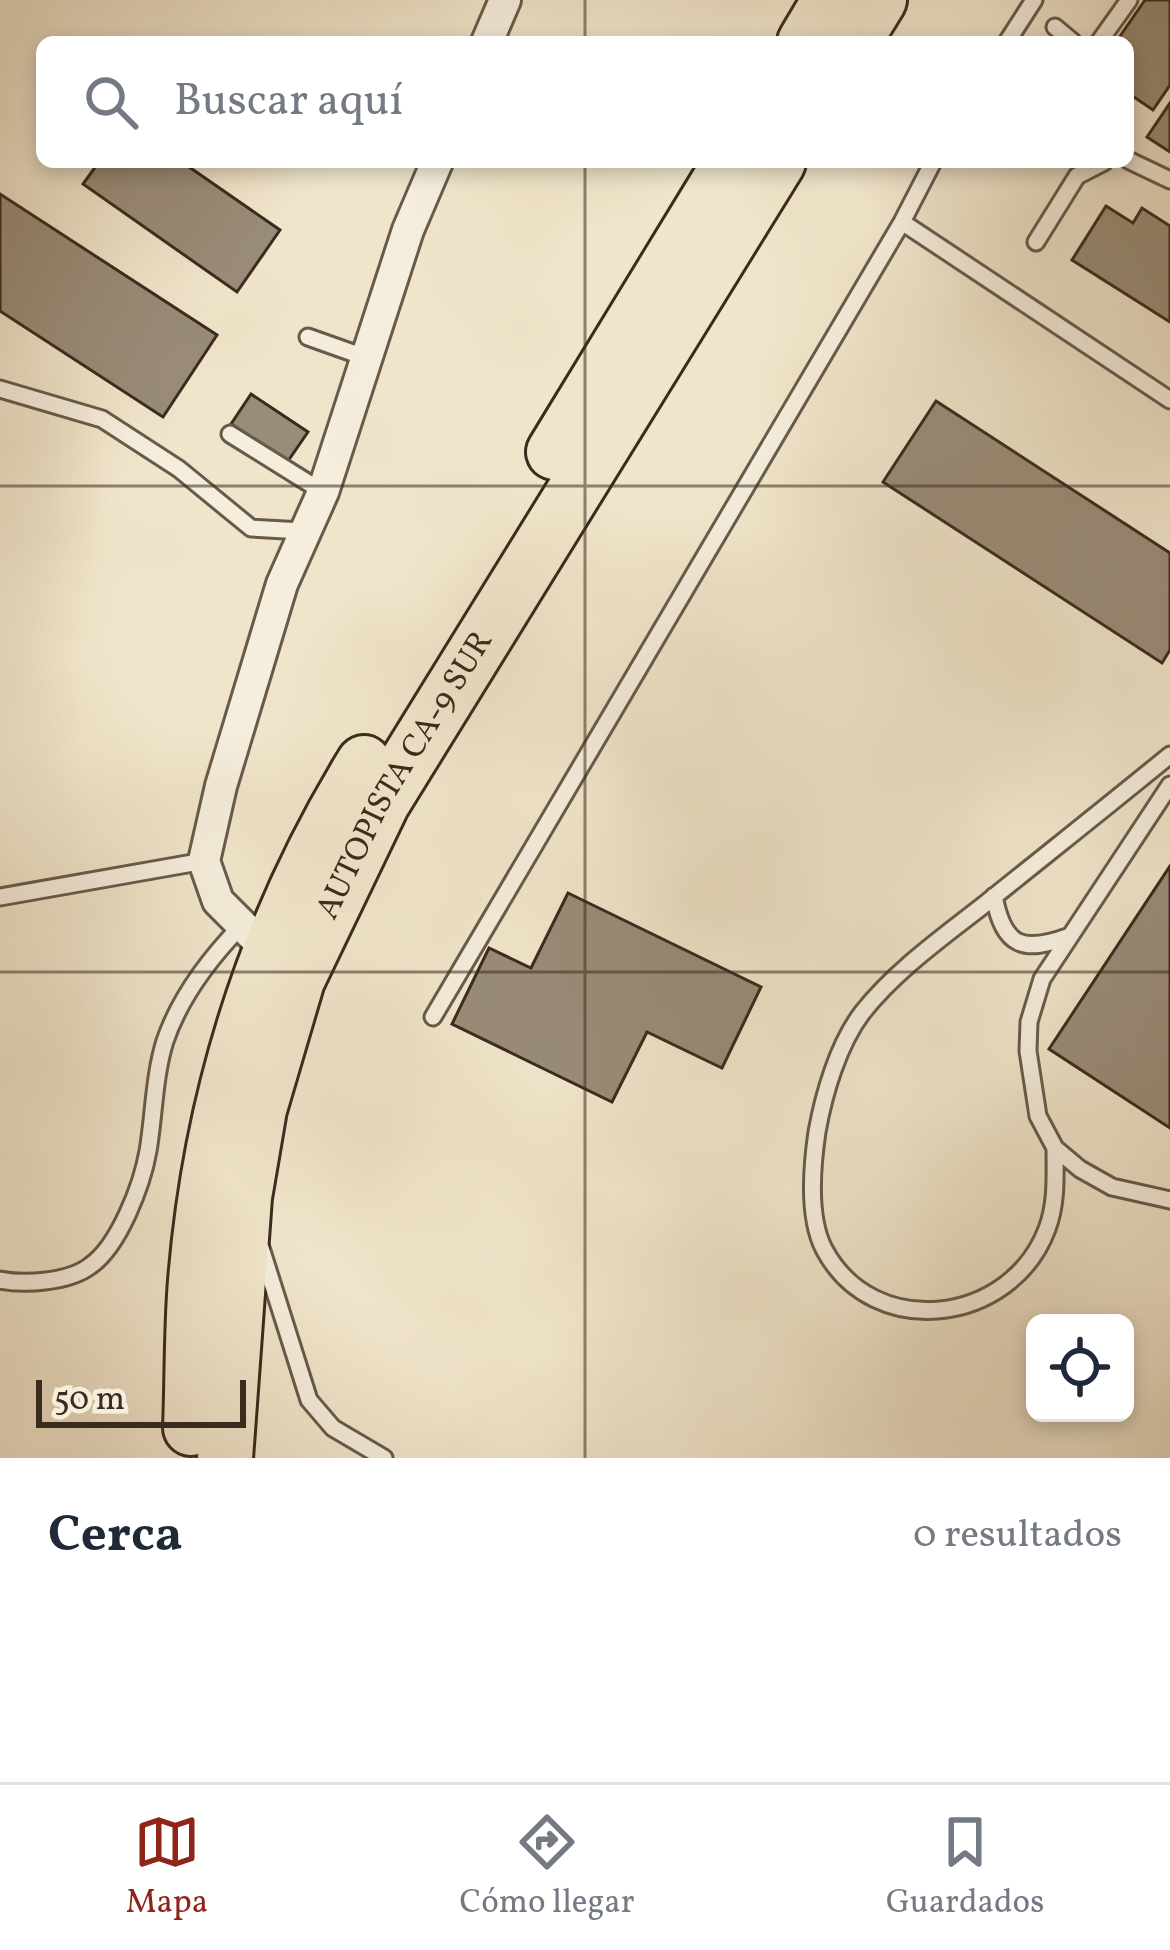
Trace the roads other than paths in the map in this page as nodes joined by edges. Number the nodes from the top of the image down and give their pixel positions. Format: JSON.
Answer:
{"nodes":[{"id":1,"x":505,"y":0,"type":"edge"},
{"id":2,"x":830,"y":0,"type":"edge"},
{"id":3,"x":879,"y":0,"type":"edge"},
{"id":4,"x":1034,"y":0,"type":"edge"},
{"id":5,"x":1129,"y":0,"type":"edge"},
{"id":6,"x":1055,"y":27,"type":"dead end"},
{"id":7,"x":490,"y":36,"type":"edge"},
{"id":8,"x":809,"y":36,"type":"edge"},
{"id":9,"x":857,"y":36,"type":"edge"},
{"id":10,"x":1011,"y":36,"type":"edge"},
{"id":11,"x":1066,"y":36,"type":"edge"},
{"id":12,"x":1104,"y":36,"type":"edge"},
{"id":13,"x":1134,"y":163,"type":"edge"},
{"id":14,"x":434,"y":168,"type":"edge"},
{"id":15,"x":727,"y":168,"type":"edge"},
{"id":16,"x":774,"y":168,"type":"edge"},
{"id":17,"x":930,"y":168,"type":"edge"},
{"id":18,"x":1092,"y":168,"type":"edge"},
{"id":19,"x":1170,"y":180,"type":"edge"},
{"id":20,"x":902,"y":222,"type":"junction"},
{"id":21,"x":1036,"y":242,"type":"dead end"},
{"id":22,"x":308,"y":338,"type":"dead end"},
{"id":23,"x":367,"y":358,"type":"junction"},
{"id":24,"x":0,"y":389,"type":"edge"},
{"id":25,"x":1170,"y":400,"type":"edge"},
{"id":26,"x":230,"y":434,"type":"dead end"},
{"id":27,"x":323,"y":492,"type":"junction"},
{"id":28,"x":302,"y":531,"type":"junction"},
{"id":29,"x":1170,"y":754,"type":"edge"},
{"id":30,"x":1170,"y":784,"type":"edge"},
{"id":31,"x":204,"y":861,"type":"junction"},
{"id":32,"x":994,"y":896,"type":"junction"},
{"id":33,"x":0,"y":897,"type":"edge"},
{"id":34,"x":1070,"y":936,"type":"junction"},
{"id":35,"x":254,"y":939,"type":"junction"},
{"id":36,"x":433,"y":1016,"type":"dead end"},
{"id":37,"x":1055,"y":1148,"type":"junction"},
{"id":38,"x":244,"y":1198,"type":"junction"},
{"id":39,"x":1170,"y":1200,"type":"edge"},
{"id":40,"x":0,"y":1280,"type":"edge"},
{"id":41,"x":190,"y":1458,"type":"edge"},
{"id":42,"x":225,"y":1458,"type":"edge"},
{"id":43,"x":384,"y":1458,"type":"edge"}],
"edges":[{"from":1,"to":7,"type":"street"},
{"from":2,"to":8,"type":"highway"},
{"from":3,"to":9,"type":"highway"},
{"from":4,"to":10,"type":"lane"},
{"from":5,"to":12,"type":"lane"},
{"from":6,"to":11,"type":"lane"},
{"from":13,"to":19,"type":"lane"},
{"from":14,"to":23,"type":"street"},
{"from":15,"to":35,"type":"highway","name":"AUTOPISTA CA-9 SUR"},
{"from":16,"to":38,"type":"highway","name":"AUTOPISTA CA-9 SUR"},
{"from":17,"to":20,"type":"lane"},
{"from":18,"to":21,"type":"lane"},
{"from":20,"to":25,"type":"lane"},
{"from":20,"to":36,"type":"lane"},
{"from":22,"to":23,"type":"lane"},
{"from":23,"to":27,"type":"street"},
{"from":24,"to":28,"type":"lane"},
{"from":26,"to":27,"type":"lane"},
{"from":27,"to":28,"type":"street"},
{"from":28,"to":31,"type":"street"},
{"from":29,"to":32,"type":"lane"},
{"from":30,"to":34,"type":"lane"},
{"from":31,"to":33,"type":"lane"},
{"from":31,"to":35,"type":"street"},
{"from":32,"to":34,"type":"lane"},
{"from":32,"to":37,"type":"lane"},
{"from":34,"to":37,"type":"lane"},
{"from":35,"to":40,"type":"lane"},
{"from":35,"to":41,"type":"highway","name":"AUTOPISTA CA-9 SUR"},
{"from":37,"to":39,"type":"lane"},
{"from":38,"to":42,"type":"highway","name":"AUTOPISTA CA-9 SUR"},
{"from":38,"to":43,"type":"lane"}]}
